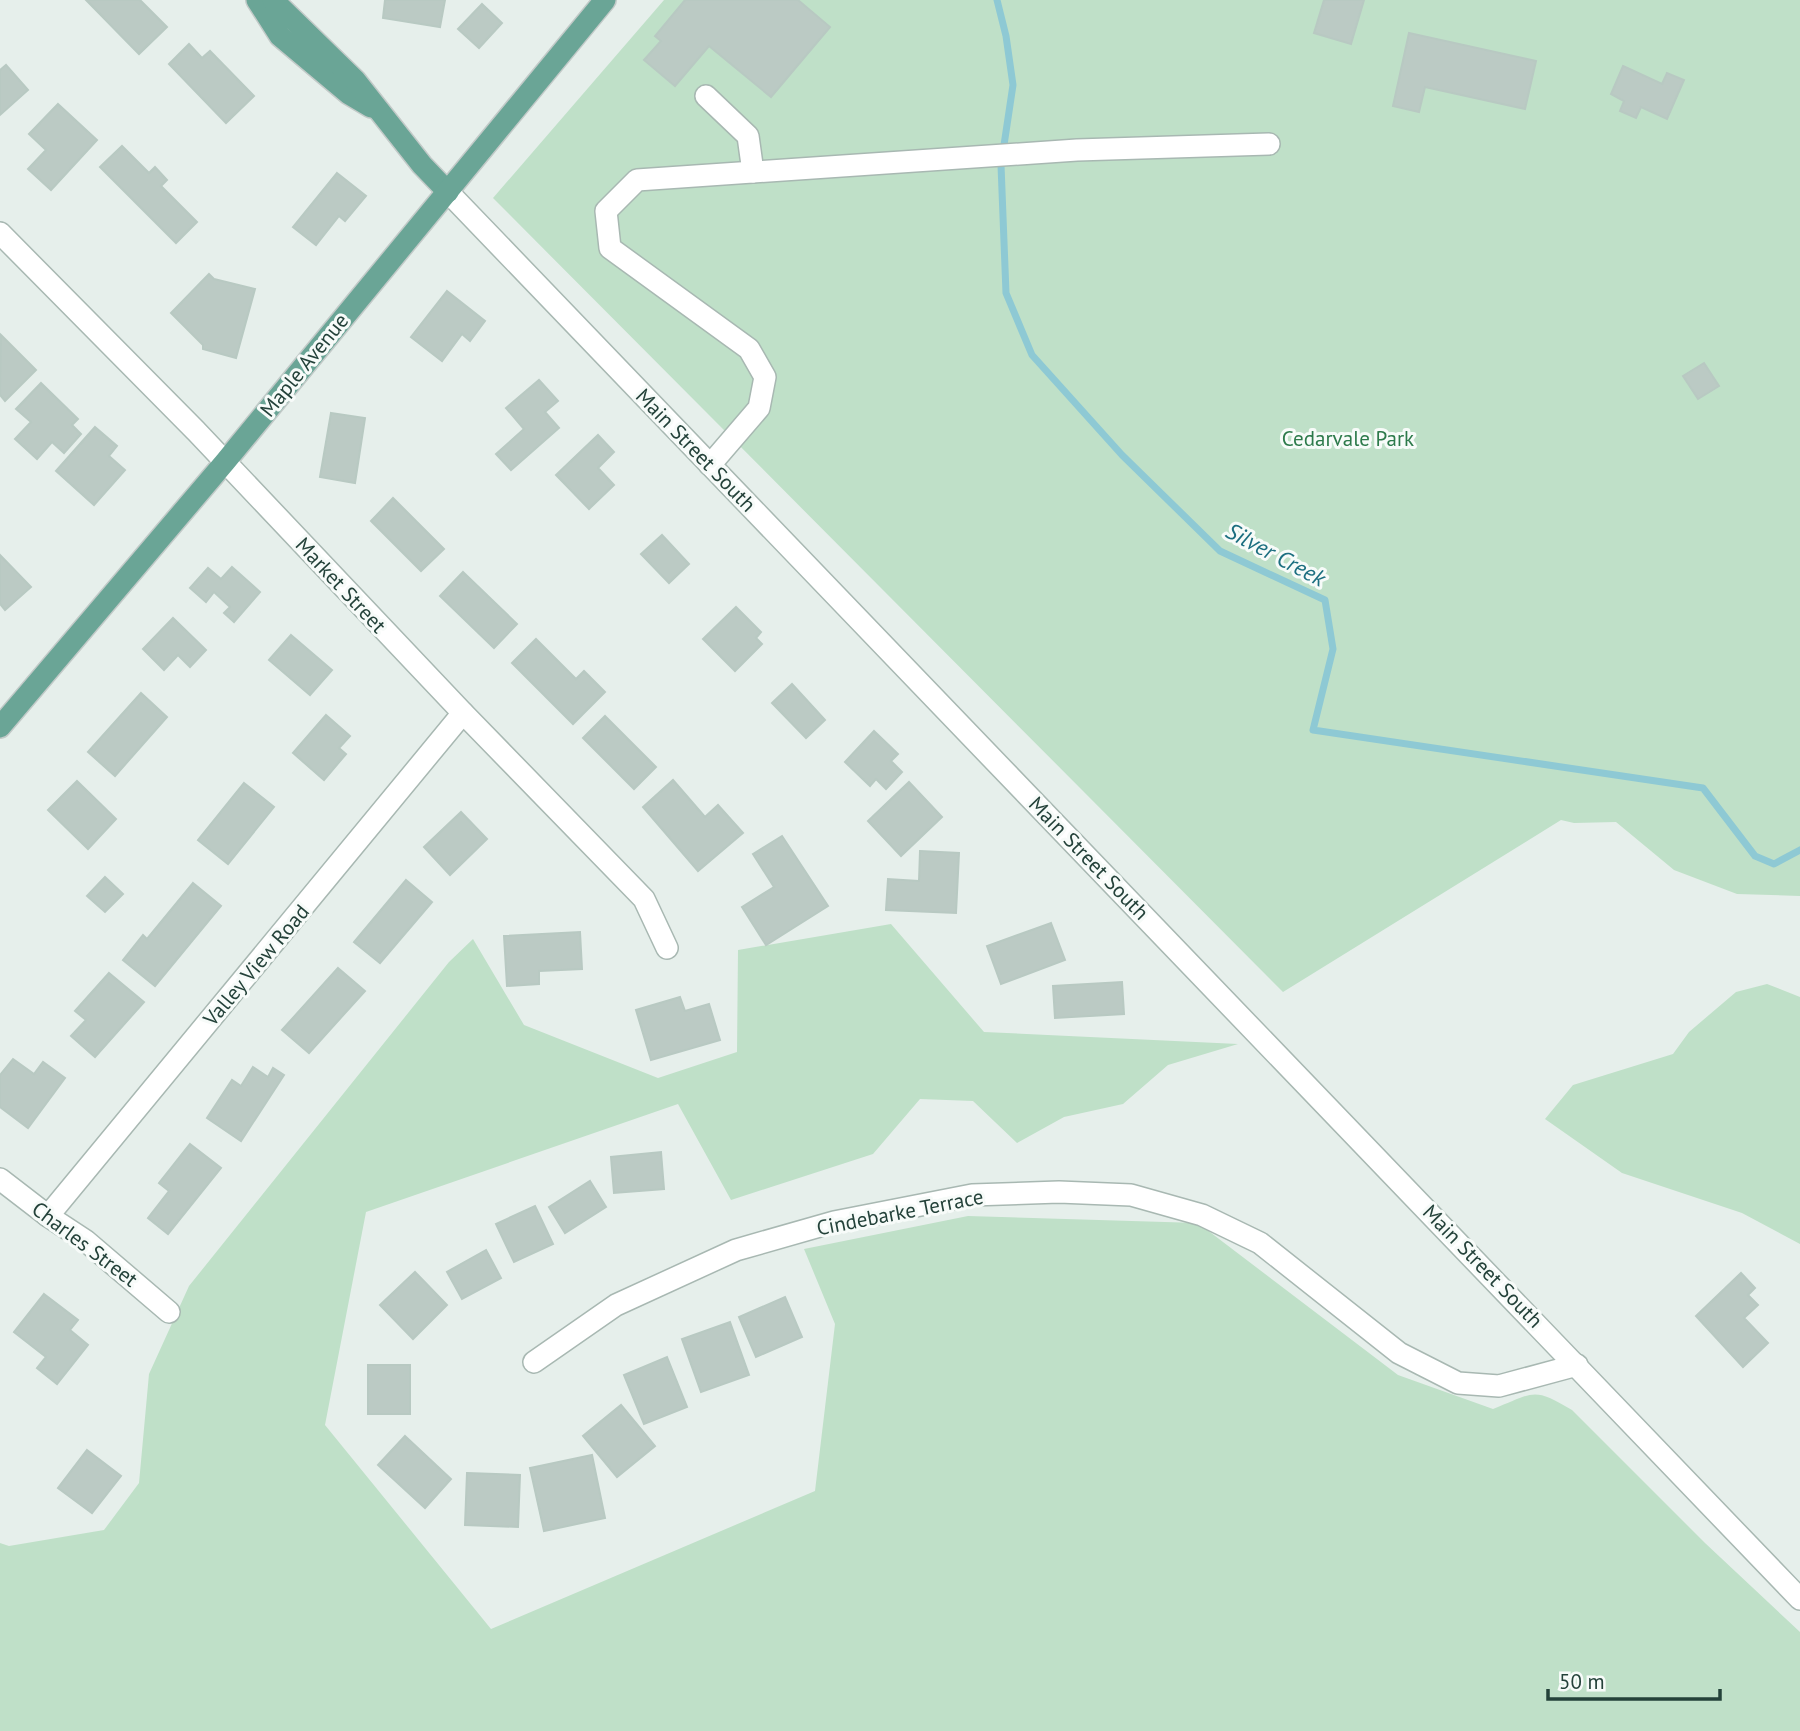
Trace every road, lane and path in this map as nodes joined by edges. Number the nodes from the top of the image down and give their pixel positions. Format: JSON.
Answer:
{"nodes":[{"id":1,"x":257,"y":0,"type":"edge"},
{"id":2,"x":273,"y":0,"type":"edge"},
{"id":3,"x":605,"y":0,"type":"edge"},
{"id":4,"x":706,"y":96,"type":"dead end"},
{"id":5,"x":383,"y":114,"type":"junction"},
{"id":6,"x":1269,"y":144,"type":"dead end"},
{"id":7,"x":752,"y":172,"type":"junction"},
{"id":8,"x":448,"y":192,"type":"junction"},
{"id":9,"x":0,"y":233,"type":"edge"},
{"id":10,"x":225,"y":462,"type":"junction"},
{"id":11,"x":710,"y":465,"type":"junction"},
{"id":12,"x":463,"y":713,"type":"junction"},
{"id":13,"x":0,"y":727,"type":"edge"},
{"id":14,"x":667,"y":948,"type":"dead end"},
{"id":15,"x":0,"y":1179,"type":"edge"},
{"id":16,"x":48,"y":1216,"type":"junction"},
{"id":17,"x":169,"y":1312,"type":"dead end"},
{"id":18,"x":534,"y":1362,"type":"dead end"},
{"id":19,"x":1577,"y":1365,"type":"junction"},
{"id":20,"x":1800,"y":1599,"type":"edge"}],
"edges":[{"from":1,"to":5,"type":"main road","name":"Main Street South"},
{"from":2,"to":5,"type":"main road","name":"Main Street South"},
{"from":3,"to":8,"type":"main road","name":"Maple Avenue"},
{"from":4,"to":7,"type":"street"},
{"from":5,"to":8,"type":"main road","name":"Main Street South"},
{"from":6,"to":7,"type":"street"},
{"from":7,"to":11,"type":"street"},
{"from":8,"to":10,"type":"main road","name":"Maple Avenue"},
{"from":8,"to":11,"type":"street","name":"Main Street South"},
{"from":9,"to":10,"type":"street","name":"Market Street"},
{"from":10,"to":12,"type":"street","name":"Market Street"},
{"from":10,"to":13,"type":"main road","name":"Maple Avenue"},
{"from":11,"to":19,"type":"street","name":"Main Street South"},
{"from":12,"to":14,"type":"street","name":"Market Street"},
{"from":12,"to":16,"type":"street","name":"Valley View Road"},
{"from":15,"to":16,"type":"street","name":"Charles Street"},
{"from":16,"to":17,"type":"street","name":"Charles Street"},
{"from":18,"to":19,"type":"street","name":"Cindebarke Terrace"},
{"from":19,"to":20,"type":"street","name":"Main Street South"}]}
